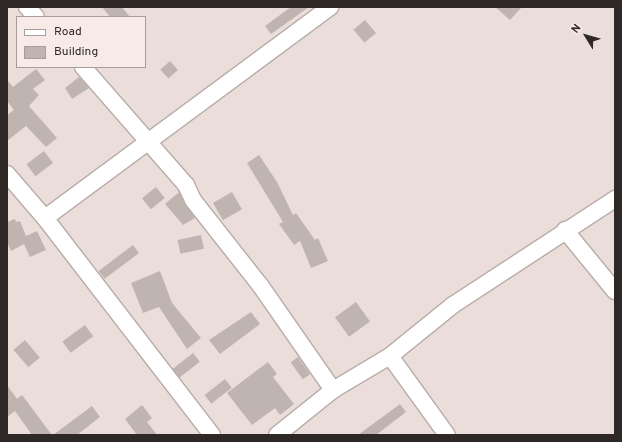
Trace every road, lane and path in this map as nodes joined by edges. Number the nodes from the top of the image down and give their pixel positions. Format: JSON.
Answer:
{"nodes":[{"id":1,"x":27,"y":7,"type":"edge"},
{"id":2,"x":330,"y":7,"type":"edge"},
{"id":3,"x":35,"y":16,"type":"edge"},
{"id":4,"x":84,"y":68,"type":"edge"},
{"id":5,"x":147,"y":142,"type":"junction"},
{"id":6,"x":7,"y":174,"type":"edge"},
{"id":7,"x":615,"y":200,"type":"edge"},
{"id":8,"x":45,"y":218,"type":"junction"},
{"id":9,"x":565,"y":230,"type":"junction"},
{"id":10,"x":615,"y":291,"type":"edge"},
{"id":11,"x":390,"y":356,"type":"junction"},
{"id":12,"x":333,"y":390,"type":"junction"},
{"id":13,"x":212,"y":435,"type":"edge"},
{"id":14,"x":277,"y":435,"type":"edge"},
{"id":15,"x":447,"y":435,"type":"edge"}],
"edges":[{"from":1,"to":3,"type":"street"},
{"from":2,"to":5,"type":"street"},
{"from":4,"to":5,"type":"street"},
{"from":5,"to":8,"type":"street"},
{"from":5,"to":12,"type":"street"},
{"from":6,"to":8,"type":"street"},
{"from":7,"to":9,"type":"street"},
{"from":8,"to":13,"type":"street"},
{"from":9,"to":10,"type":"street"},
{"from":9,"to":11,"type":"street"},
{"from":11,"to":12,"type":"street"},
{"from":11,"to":15,"type":"street"},
{"from":12,"to":14,"type":"street"}]}
